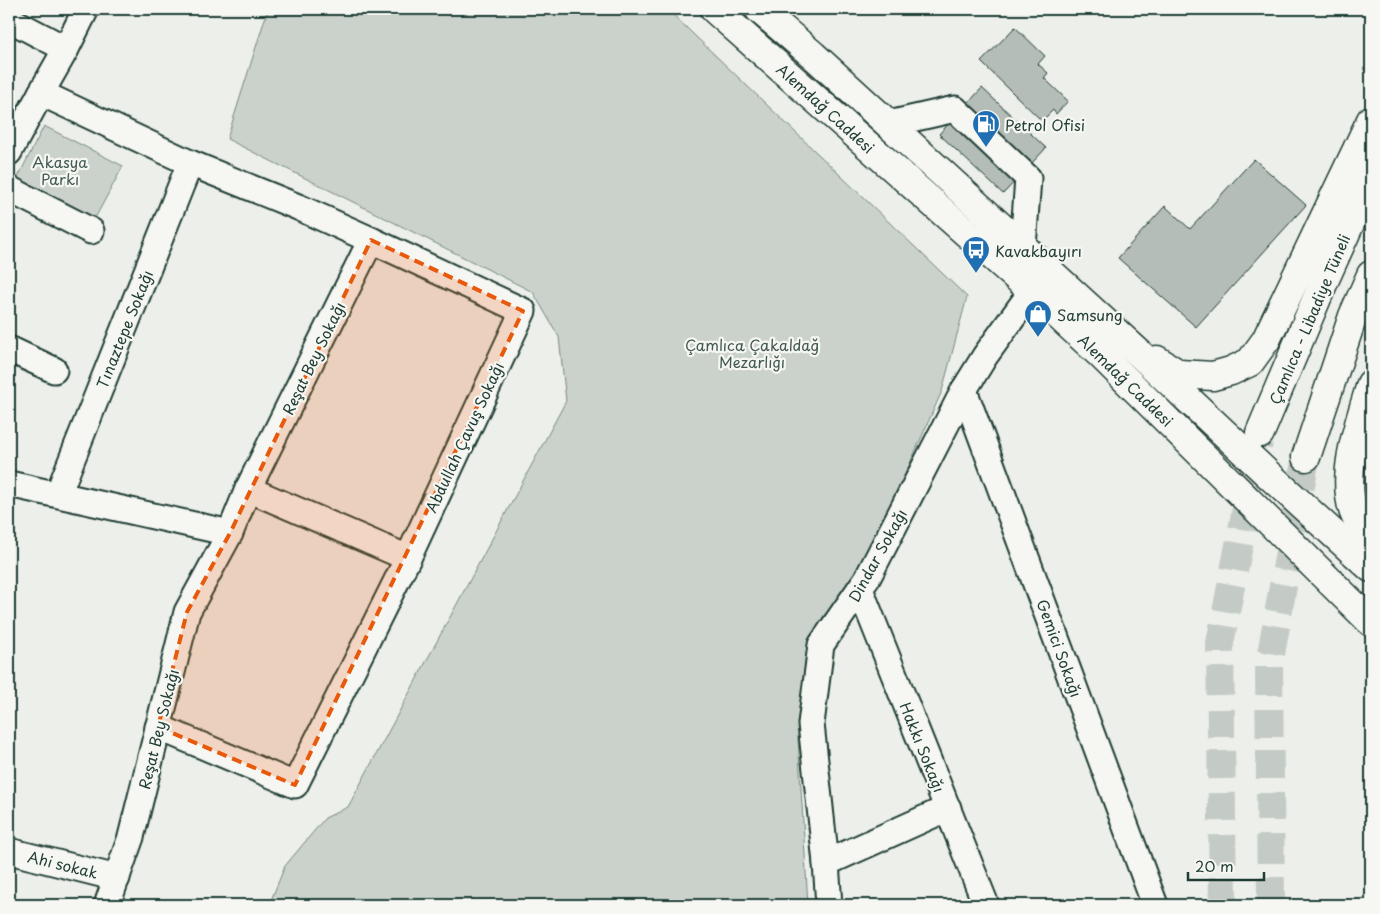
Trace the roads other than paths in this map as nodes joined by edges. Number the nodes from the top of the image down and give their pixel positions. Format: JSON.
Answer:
{"nodes":[{"id":1,"x":86,"y":9,"type":"edge"},
{"id":2,"x":714,"y":9,"type":"edge"},
{"id":3,"x":759,"y":9,"type":"edge"},
{"id":4,"x":9,"y":19,"type":"edge"},
{"id":5,"x":66,"y":50,"type":"junction"},
{"id":6,"x":41,"y":93,"type":"junction"},
{"id":7,"x":1371,"y":120,"type":"edge"},
{"id":8,"x":890,"y":124,"type":"junction"},
{"id":9,"x":9,"y":152,"type":"edge"},
{"id":10,"x":190,"y":163,"type":"junction"},
{"id":11,"x":1371,"y":177,"type":"edge"},
{"id":12,"x":9,"y":189,"type":"edge"},
{"id":13,"x":91,"y":231,"type":"dead end"},
{"id":14,"x":371,"y":240,"type":"junction"},
{"id":15,"x":1023,"y":247,"type":"junction"},
{"id":16,"x":1371,"y":275,"type":"edge"},
{"id":17,"x":1032,"y":291,"type":"junction"},
{"id":18,"x":1124,"y":339,"type":"junction"},
{"id":19,"x":9,"y":349,"type":"edge"},
{"id":20,"x":54,"y":370,"type":"dead end"},
{"id":21,"x":1371,"y":384,"type":"edge"},
{"id":22,"x":964,"y":390,"type":"junction"},
{"id":23,"x":1260,"y":433,"type":"tunnel mouth"},
{"id":24,"x":1306,"y":457,"type":"tunnel mouth"},
{"id":25,"x":9,"y":484,"type":"edge"},
{"id":26,"x":248,"y":489,"type":"junction"},
{"id":27,"x":58,"y":494,"type":"junction"},
{"id":28,"x":230,"y":533,"type":"junction"},
{"id":29,"x":1371,"y":544,"type":"edge"},
{"id":30,"x":408,"y":558,"type":"junction"},
{"id":31,"x":1371,"y":568,"type":"edge"},
{"id":32,"x":860,"y":589,"type":"junction"},
{"id":33,"x":1371,"y":622,"type":"edge"},
{"id":34,"x":158,"y":726,"type":"junction"},
{"id":35,"x":948,"y":808,"type":"junction"},
{"id":36,"x":9,"y":851,"type":"edge"},
{"id":37,"x":826,"y":863,"type":"junction"},
{"id":38,"x":117,"y":878,"type":"junction"},
{"id":39,"x":107,"y":905,"type":"edge"},
{"id":40,"x":829,"y":905,"type":"edge"},
{"id":41,"x":986,"y":905,"type":"edge"},
{"id":42,"x":1155,"y":905,"type":"edge"}],
"edges":[{"from":1,"to":5,"type":"street"},
{"from":2,"to":17,"type":"main road","name":"Alemdağ Caddesi"},
{"from":3,"to":8,"type":"main road","name":"Alemdağ Caddesi"},
{"from":4,"to":5,"type":"street"},
{"from":5,"to":6,"type":"street"},
{"from":6,"to":9,"type":"street"},
{"from":6,"to":10,"type":"street"},
{"from":7,"to":18,"type":"main road"},
{"from":8,"to":15,"type":"main road","name":"Alemdağ Caddesi"},
{"from":8,"to":15,"type":"street"},
{"from":10,"to":14,"type":"street"},
{"from":10,"to":27,"type":"street","name":"Tınaztepe Sokağı"},
{"from":11,"to":23,"type":"main road","name":"Çamlıca - Libadiye Tüneli"},
{"from":12,"to":13,"type":"street"},
{"from":14,"to":26,"type":"street","name":"Reşat Bey Sokağı"},
{"from":14,"to":30,"type":"street","name":"Abdullah Çavuş Sokağı"},
{"from":15,"to":18,"type":"main road","name":"Alemdağ Caddesi"},
{"from":16,"to":24,"type":"main road"},
{"from":17,"to":22,"type":"street","name":"Dindar Sokağı"},
{"from":17,"to":33,"type":"main road","name":"Alemdağ Caddesi"},
{"from":18,"to":31,"type":"main road","name":"Alemdağ Caddesi"},
{"from":19,"to":20,"type":"street"},
{"from":21,"to":29,"type":"main road"},
{"from":22,"to":32,"type":"street","name":"Dindar Sokağı"},
{"from":22,"to":42,"type":"street","name":"Gemici Sokağı"},
{"from":25,"to":27,"type":"street"},
{"from":26,"to":28,"type":"street","name":"Reşat Bey Sokağı"},
{"from":26,"to":30,"type":"street"},
{"from":27,"to":28,"type":"street"},
{"from":28,"to":34,"type":"street","name":"Reşat Bey Sokağı"},
{"from":30,"to":34,"type":"street"},
{"from":32,"to":35,"type":"street","name":"Hakkı Sokağı"},
{"from":32,"to":37,"type":"street","name":"Dindar Sokağı"},
{"from":34,"to":38,"type":"street","name":"Reşat Bey Sokağı"},
{"from":35,"to":37,"type":"street"},
{"from":35,"to":41,"type":"street","name":"Hakkı Sokağı"},
{"from":36,"to":38,"type":"street","name":"Ahi sokak"},
{"from":37,"to":40,"type":"street","name":"Dindar Sokağı"},
{"from":38,"to":39,"type":"street","name":"Reşat Bey Sokağı"}]}
